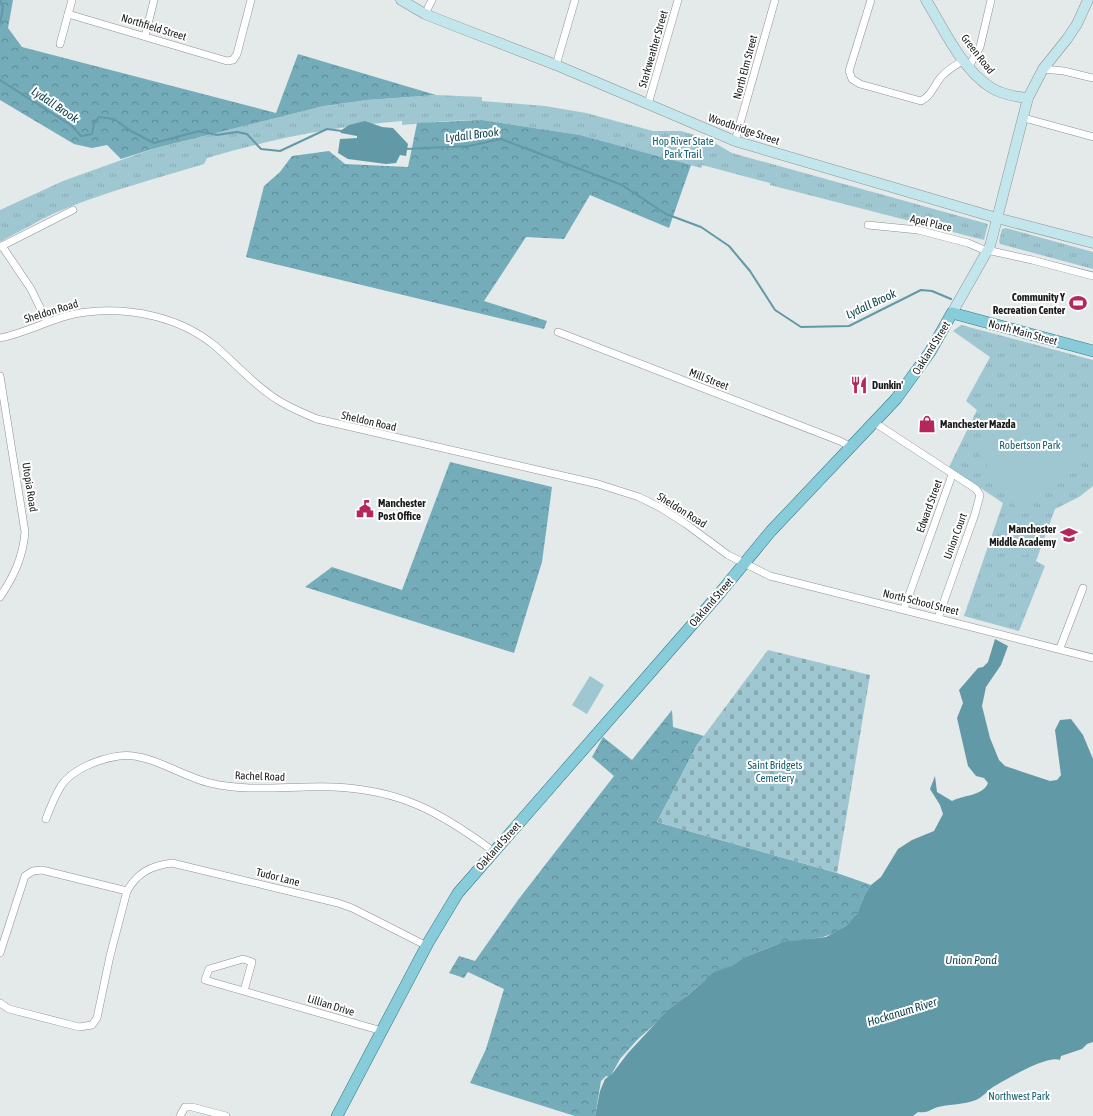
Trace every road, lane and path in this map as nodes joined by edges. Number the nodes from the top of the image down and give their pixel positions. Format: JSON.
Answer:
{"nodes":[{"id":1,"x":72,"y":0,"type":"edge"},
{"id":2,"x":154,"y":0,"type":"edge"},
{"id":3,"x":252,"y":0,"type":"edge"},
{"id":4,"x":401,"y":0,"type":"edge"},
{"id":5,"x":432,"y":0,"type":"edge"},
{"id":6,"x":575,"y":0,"type":"edge"},
{"id":7,"x":678,"y":0,"type":"edge"},
{"id":8,"x":775,"y":0,"type":"edge"},
{"id":9,"x":871,"y":0,"type":"edge"},
{"id":10,"x":926,"y":0,"type":"edge"},
{"id":11,"x":991,"y":0,"type":"edge"},
{"id":12,"x":1088,"y":0,"type":"edge"},
{"id":13,"x":68,"y":14,"type":"junction"},
{"id":14,"x":425,"y":14,"type":"junction"},
{"id":15,"x":145,"y":36,"type":"junction"},
{"id":16,"x":60,"y":44,"type":"dead end"},
{"id":17,"x":966,"y":63,"type":"junction"},
{"id":18,"x":556,"y":65,"type":"junction"},
{"id":19,"x":1043,"y":69,"type":"junction"},
{"id":20,"x":1093,"y":78,"type":"edge"},
{"id":21,"x":1028,"y":98,"type":"junction"},
{"id":22,"x":648,"y":104,"type":"junction"},
{"id":23,"x":1024,"y":118,"type":"junction"},
{"id":24,"x":1093,"y":136,"type":"edge"},
{"id":25,"x":736,"y":141,"type":"junction"},
{"id":26,"x":73,"y":210,"type":"dead end"},
{"id":27,"x":997,"y":218,"type":"junction"},
{"id":28,"x":868,"y":225,"type":"dead end"},
{"id":29,"x":1093,"y":243,"type":"edge"},
{"id":30,"x":1,"y":247,"type":"edge"},
{"id":31,"x":988,"y":251,"type":"junction"},
{"id":32,"x":1093,"y":276,"type":"edge"},
{"id":33,"x":952,"y":313,"type":"junction"},
{"id":34,"x":47,"y":322,"type":"junction"},
{"id":35,"x":558,"y":332,"type":"dead end"},
{"id":36,"x":0,"y":338,"type":"edge"},
{"id":37,"x":1093,"y":351,"type":"edge"},
{"id":38,"x":0,"y":376,"type":"edge"},
{"id":39,"x":875,"y":423,"type":"junction"},
{"id":40,"x":851,"y":447,"type":"junction"},
{"id":41,"x":952,"y":474,"type":"junction"},
{"id":42,"x":744,"y":564,"type":"junction"},
{"id":43,"x":1083,"y":588,"type":"dead end"},
{"id":44,"x":0,"y":597,"type":"edge"},
{"id":45,"x":904,"y":610,"type":"junction"},
{"id":46,"x":938,"y":618,"type":"junction"},
{"id":47,"x":1060,"y":648,"type":"junction"},
{"id":48,"x":1093,"y":658,"type":"edge"},
{"id":49,"x":46,"y":819,"type":"dead end"},
{"id":50,"x":493,"y":851,"type":"junction"},
{"id":51,"x":127,"y":890,"type":"junction"},
{"id":52,"x":427,"y":946,"type":"junction"},
{"id":53,"x":0,"y":953,"type":"edge"},
{"id":54,"x":244,"y":991,"type":"junction"},
{"id":55,"x":0,"y":1003,"type":"edge"},
{"id":56,"x":382,"y":1031,"type":"junction"},
{"id":57,"x":180,"y":1116,"type":"edge"},
{"id":58,"x":226,"y":1116,"type":"edge"},
{"id":59,"x":337,"y":1116,"type":"edge"}],
"edges":[{"from":1,"to":13,"type":"street"},
{"from":2,"to":15,"type":"street"},
{"from":3,"to":15,"type":"street","name":"Northfield Street"},
{"from":4,"to":14,"type":"main road","name":"Woodbridge Street"},
{"from":5,"to":14,"type":"street"},
{"from":6,"to":18,"type":"street"},
{"from":7,"to":22,"type":"street","name":"Starkweather Street"},
{"from":8,"to":25,"type":"street","name":"North Elm Street"},
{"from":9,"to":17,"type":"street"},
{"from":10,"to":17,"type":"main road","name":"Green Road"},
{"from":11,"to":17,"type":"street"},
{"from":12,"to":19,"type":"main road","name":"Oakland Street"},
{"from":13,"to":15,"type":"street","name":"Northfield Street"},
{"from":13,"to":16,"type":"street"},
{"from":14,"to":18,"type":"main road","name":"Woodbridge Street"},
{"from":17,"to":21,"type":"main road","name":"Green Road"},
{"from":18,"to":22,"type":"main road","name":"Woodbridge Street"},
{"from":19,"to":20,"type":"street"},
{"from":19,"to":21,"type":"main road","name":"Oakland Street"},
{"from":21,"to":23,"type":"main road","name":"Oakland Street"},
{"from":22,"to":25,"type":"main road","name":"Woodbridge Street"},
{"from":23,"to":24,"type":"street"},
{"from":23,"to":27,"type":"main road","name":"Oakland Street"},
{"from":25,"to":27,"type":"main road","name":"Woodbridge Street"},
{"from":26,"to":30,"type":"street"},
{"from":27,"to":29,"type":"main road","name":"Woodbridge Street"},
{"from":27,"to":31,"type":"main road","name":"Oakland Street"},
{"from":28,"to":31,"type":"street","name":"Apel Place"},
{"from":30,"to":34,"type":"street"},
{"from":31,"to":32,"type":"street","name":"Apel Place"},
{"from":31,"to":33,"type":"main road","name":"Oakland Street"},
{"from":33,"to":37,"type":"main road","name":"North Main Street"},
{"from":33,"to":39,"type":"main road","name":"Oakland Street"},
{"from":34,"to":36,"type":"street","name":"Sheldon Road"},
{"from":34,"to":42,"type":"street","name":"Sheldon Road"},
{"from":35,"to":40,"type":"street","name":"Mill Street"},
{"from":38,"to":44,"type":"street","name":"Utopia Road"},
{"from":39,"to":40,"type":"main road","name":"Oakland Street"},
{"from":39,"to":41,"type":"street","name":"Edward Street"},
{"from":40,"to":42,"type":"main road","name":"Oakland Street"},
{"from":41,"to":45,"type":"street","name":"Edward Street"},
{"from":41,"to":46,"type":"street","name":"Union Court"},
{"from":42,"to":45,"type":"street","name":"North School Street"},
{"from":42,"to":50,"type":"main road","name":"Oakland Street"},
{"from":43,"to":47,"type":"street"},
{"from":45,"to":46,"type":"street","name":"North School Street"},
{"from":46,"to":47,"type":"street","name":"North School Street"},
{"from":47,"to":48,"type":"street","name":"North School Street"},
{"from":49,"to":50,"type":"street","name":"Rachel Road"},
{"from":50,"to":52,"type":"main road","name":"Oakland Street"},
{"from":51,"to":52,"type":"street","name":"Tudor Lane"},
{"from":51,"to":53,"type":"street"},
{"from":51,"to":55,"type":"street","name":"Tudor Lane"},
{"from":52,"to":56,"type":"main road","name":"Oakland Street"},
{"from":54,"to":54,"type":"street","name":"Lillian Drive"},
{"from":54,"to":56,"type":"street","name":"Lillian Drive"},
{"from":56,"to":59,"type":"main road","name":"Oakland Street"},
{"from":57,"to":58,"type":"street"}]}
